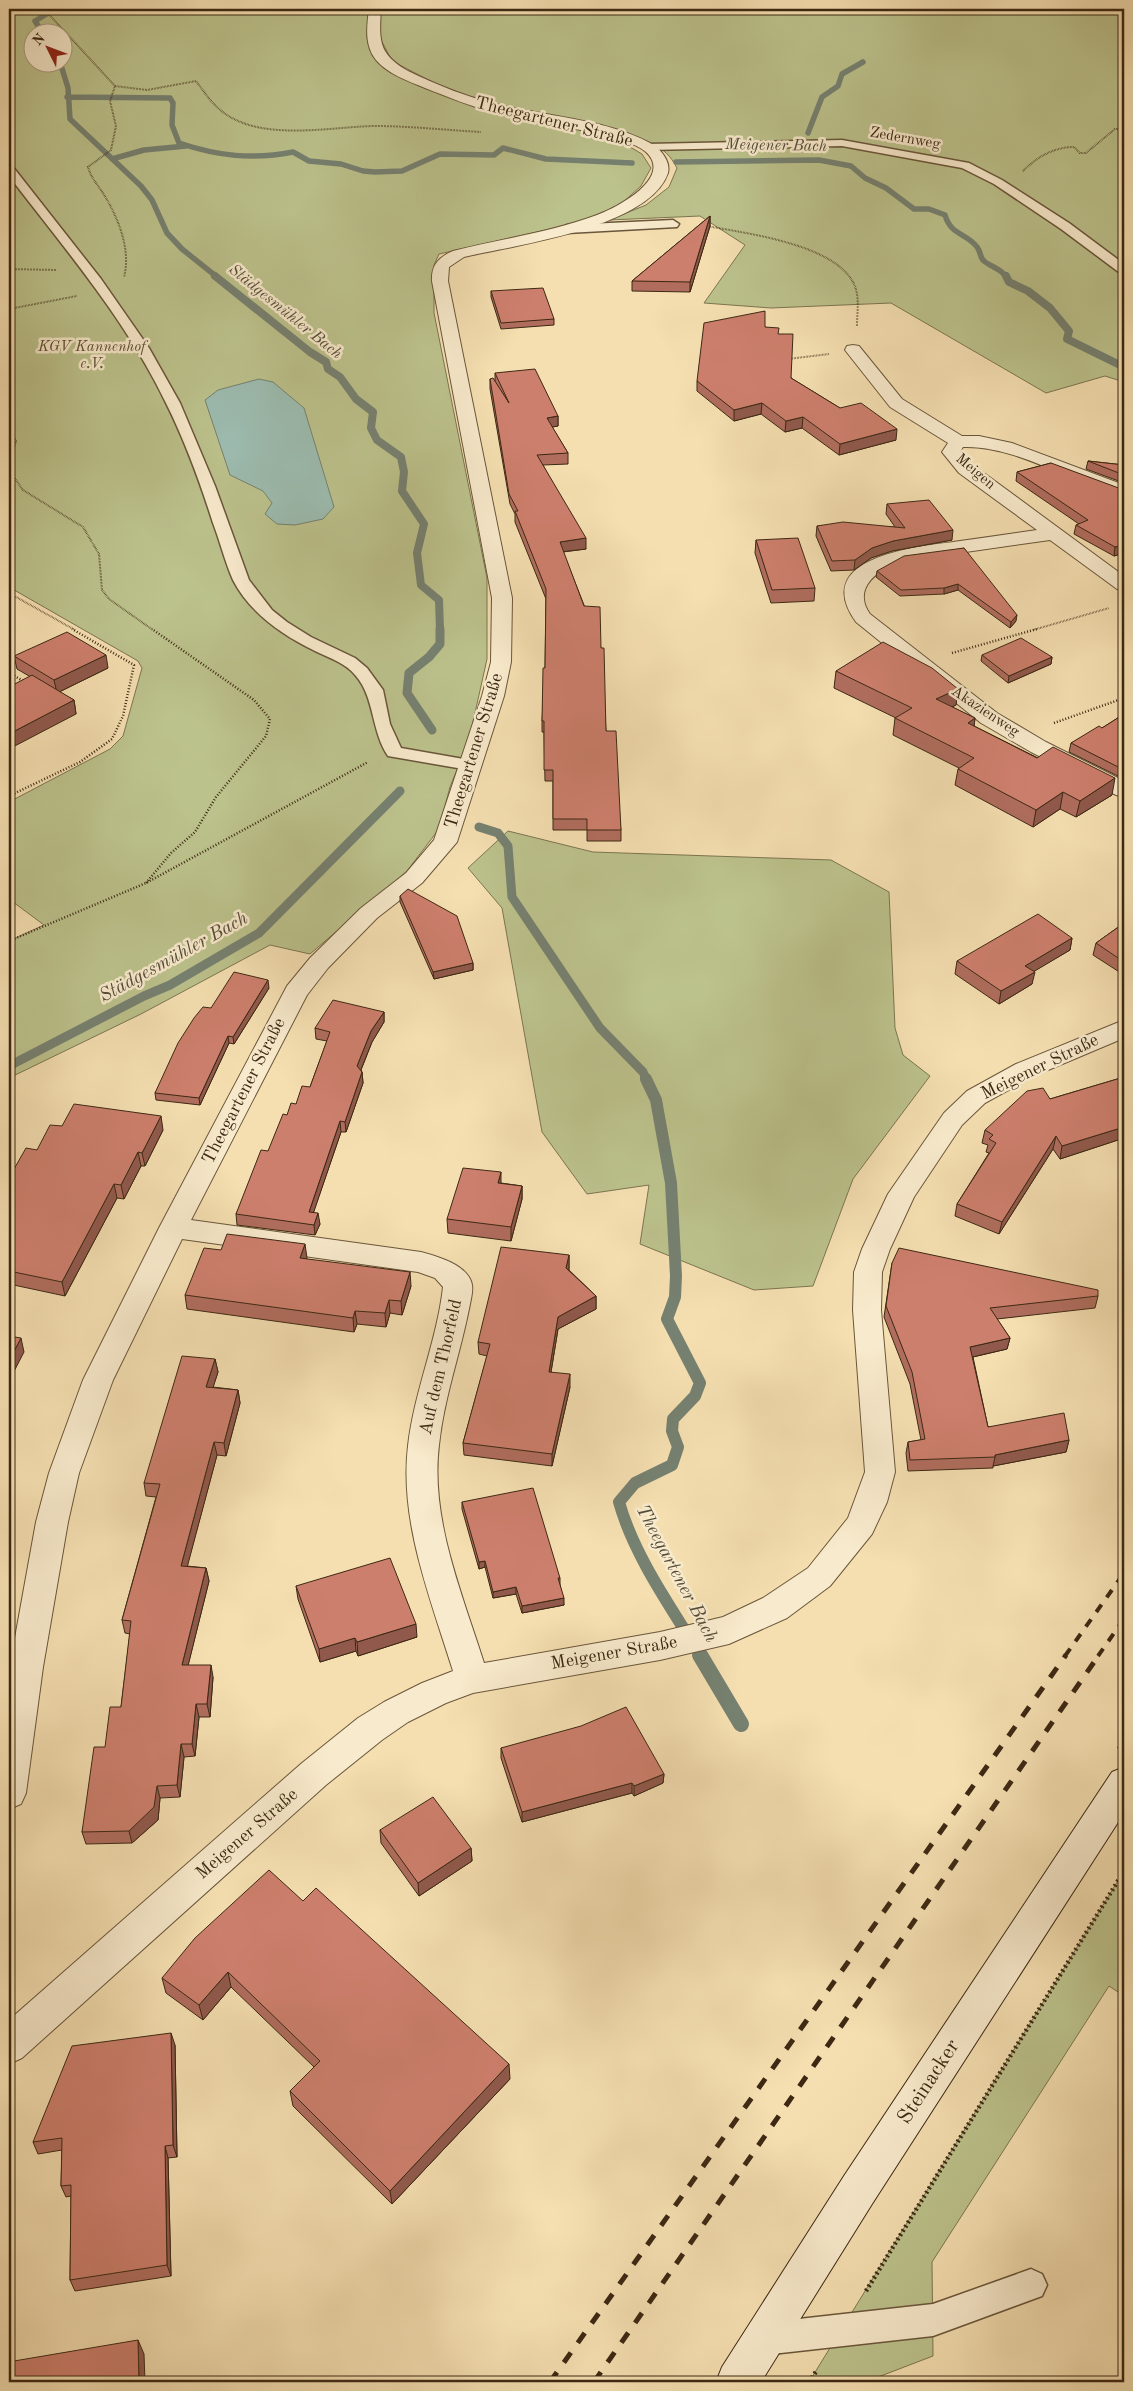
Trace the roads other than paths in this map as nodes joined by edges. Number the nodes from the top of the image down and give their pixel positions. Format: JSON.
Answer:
{"nodes":[{"id":1,"x":375,"y":9,"type":"edge"},
{"id":2,"x":648,"y":147,"type":"junction"},
{"id":3,"x":9,"y":168,"type":"edge"},
{"id":4,"x":673,"y":224,"type":"road end"},
{"id":5,"x":567,"y":229,"type":"junction"},
{"id":6,"x":1124,"y":270,"type":"edge"},
{"id":7,"x":853,"y":350,"type":"road end"},
{"id":8,"x":958,"y":442,"type":"junction"},
{"id":9,"x":1124,"y":491,"type":"edge"},
{"id":10,"x":1052,"y":534,"type":"junction"},
{"id":11,"x":1124,"y":585,"type":"edge"},
{"id":12,"x":469,"y":765,"type":"junction"},
{"id":13,"x":1124,"y":790,"type":"edge"},
{"id":14,"x":1124,"y":1028,"type":"edge"},
{"id":15,"x":173,"y":1228,"type":"junction"},
{"id":16,"x":472,"y":1679,"type":"junction"},
{"id":17,"x":1124,"y":1783,"type":"edge"},
{"id":18,"x":9,"y":1793,"type":"edge"},
{"id":19,"x":9,"y":2045,"type":"edge"},
{"id":20,"x":1031,"y":2285,"type":"dead end"},
{"id":21,"x":763,"y":2339,"type":"junction"},
{"id":22,"x":737,"y":2382,"type":"edge"}],
"edges":[{"from":1,"to":2,"type":"street","name":"Theegartener Straße"},
{"from":2,"to":5,"type":"street","name":"Theegartener Straße"},
{"from":2,"to":6,"type":"lane","name":"Zedernweg"},
{"from":3,"to":12,"type":"lane"},
{"from":4,"to":5,"type":"lane"},
{"from":5,"to":12,"type":"street","name":"Theegartener Straße"},
{"from":7,"to":8,"type":"street"},
{"from":8,"to":9,"type":"street","name":"Meigen"},
{"from":8,"to":10,"type":"street","name":"Meigen"},
{"from":10,"to":11,"type":"street","name":"Meigen"},
{"from":10,"to":13,"type":"street","name":"Akazienweg"},
{"from":12,"to":15,"type":"street","name":"Theegartener Straße"},
{"from":14,"to":16,"type":"street","name":"Meigener Straße"},
{"from":15,"to":16,"type":"street","name":"Auf dem Thorfeld"},
{"from":15,"to":18,"type":"street","name":"Theegartener Straße"},
{"from":16,"to":19,"type":"street","name":"Meigener Straße"},
{"from":17,"to":21,"type":"street","name":"Steinacker"},
{"from":20,"to":21,"type":"lane"},
{"from":21,"to":22,"type":"street","name":"Steinacker"}]}
